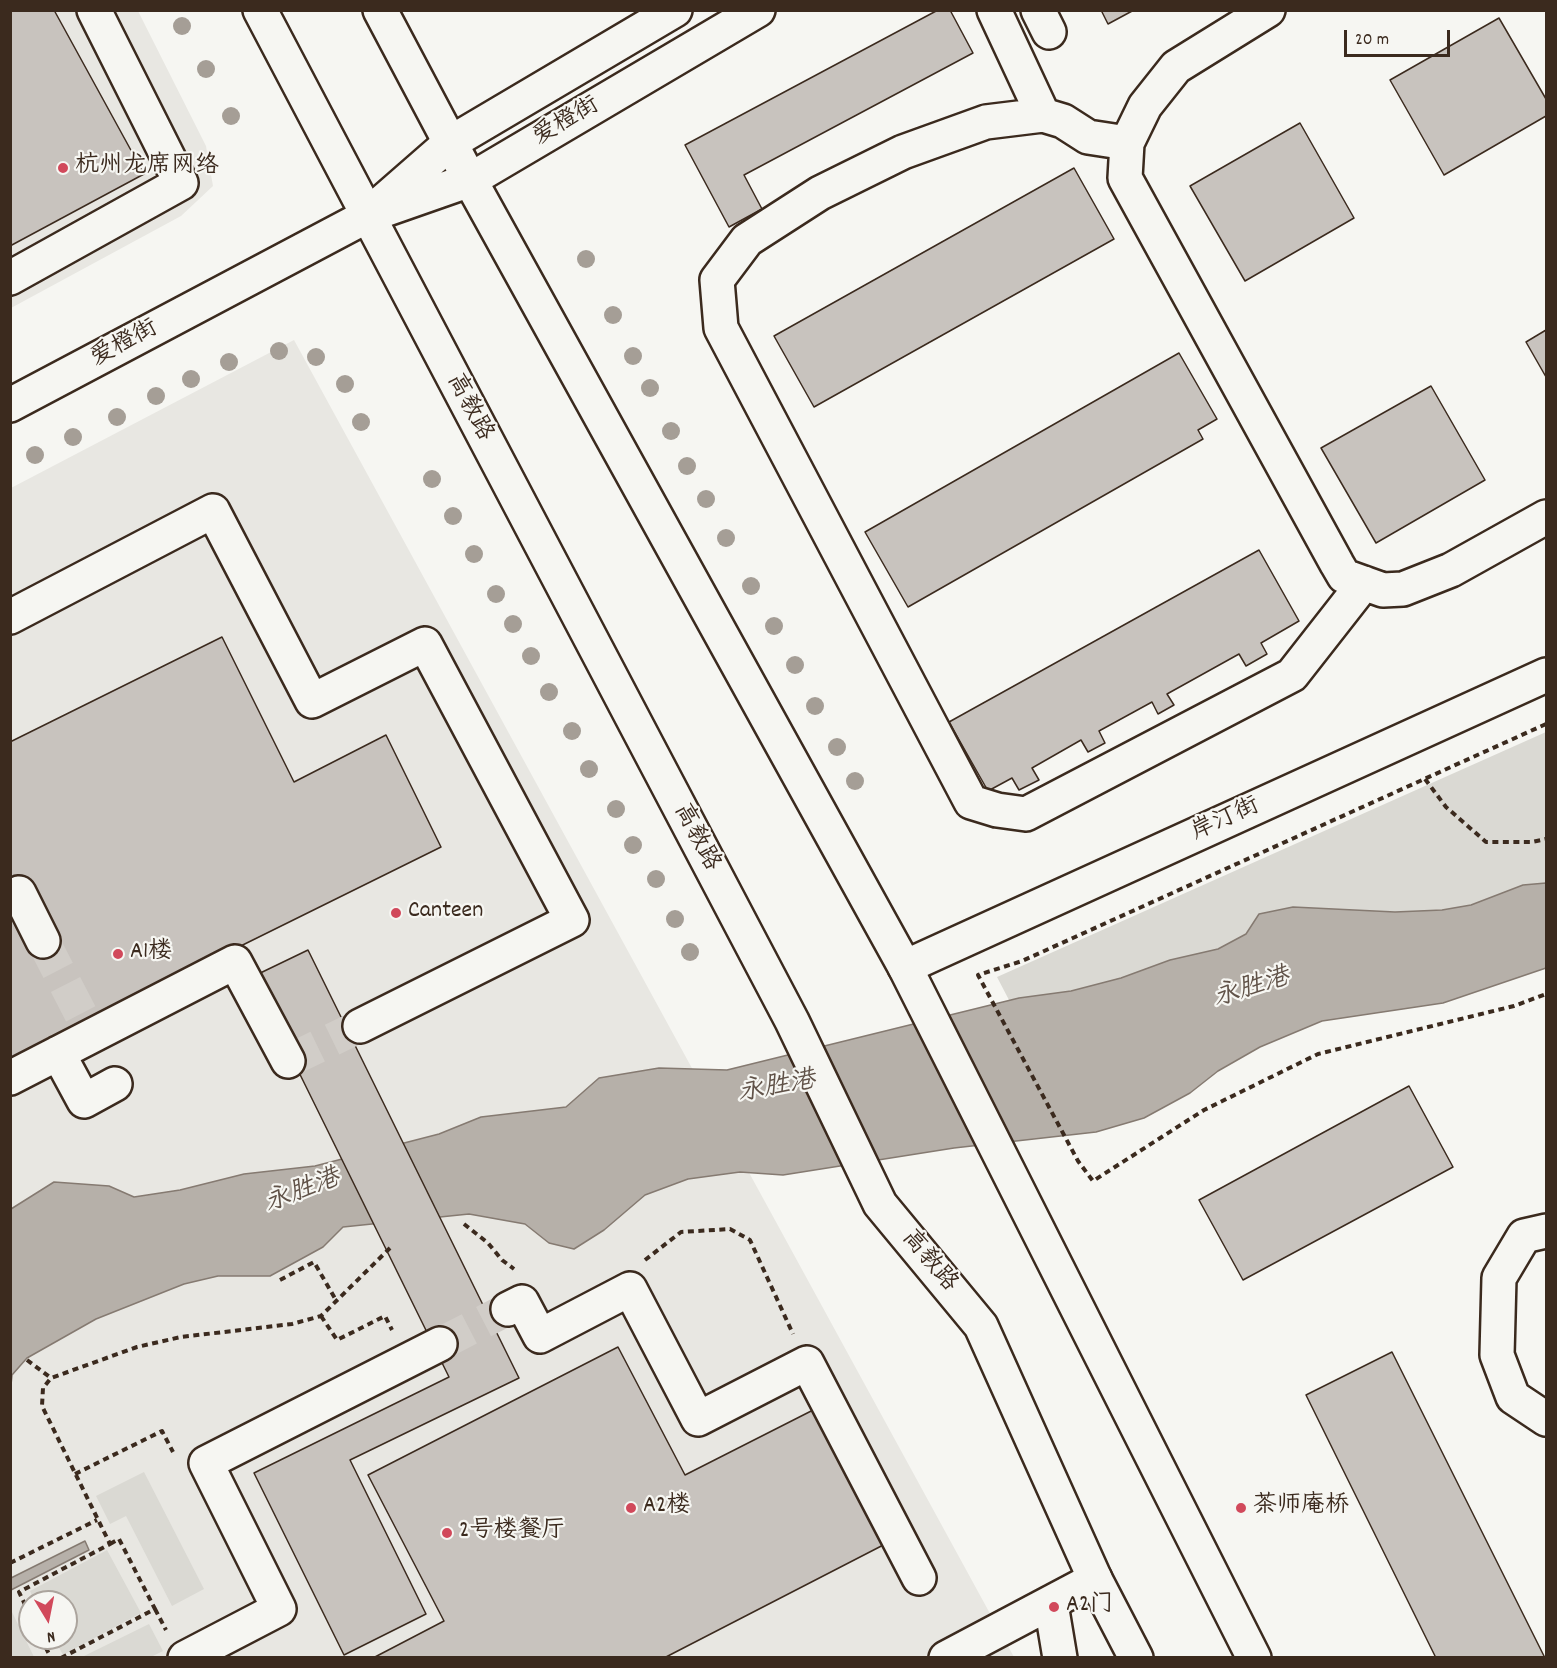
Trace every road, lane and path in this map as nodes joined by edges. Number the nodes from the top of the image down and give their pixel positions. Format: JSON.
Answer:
{"nodes":[{"id":1,"x":94,"y":10,"type":"edge"},
{"id":2,"x":260,"y":10,"type":"edge"},
{"id":3,"x":380,"y":10,"type":"edge"},
{"id":4,"x":675,"y":10,"type":"edge"},
{"id":5,"x":758,"y":10,"type":"edge"},
{"id":6,"x":994,"y":10,"type":"edge"},
{"id":7,"x":1268,"y":10,"type":"edge"},
{"id":8,"x":1044,"y":115,"type":"junction"},
{"id":9,"x":450,"y":143,"type":"junction"},
{"id":10,"x":1127,"y":143,"type":"junction"},
{"id":11,"x":470,"y":180,"type":"junction"},
{"id":12,"x":367,"y":216,"type":"junction"},
{"id":13,"x":10,"y":278,"type":"edge"},
{"id":14,"x":10,"y":405,"type":"edge"},
{"id":15,"x":1546,"y":517,"type":"edge"},
{"id":16,"x":1364,"y":583,"type":"junction"},
{"id":17,"x":10,"y":617,"type":"edge"},
{"id":18,"x":1546,"y":675,"type":"edge"},
{"id":19,"x":1546,"y":724,"type":"edge"},
{"id":20,"x":1425,"y":779,"type":"junction"},
{"id":21,"x":1546,"y":839,"type":"edge"},
{"id":22,"x":19,"y":892,"type":"dead end"},
{"id":23,"x":43,"y":941,"type":"tunnel mouth"},
{"id":24,"x":904,"y":967,"type":"junction"},
{"id":25,"x":1546,"y":994,"type":"edge"},
{"id":26,"x":360,"y":1026,"type":"tunnel mouth"},
{"id":27,"x":58,"y":1053,"type":"junction"},
{"id":28,"x":288,"y":1061,"type":"dead end"},
{"id":29,"x":10,"y":1078,"type":"edge"},
{"id":30,"x":115,"y":1084,"type":"dead end"},
{"id":31,"x":1546,"y":1231,"type":"edge"},
{"id":32,"x":390,"y":1248,"type":"dead end"},
{"id":33,"x":280,"y":1280,"type":"dead end"},
{"id":34,"x":337,"y":1302,"type":"junction"},
{"id":35,"x":508,"y":1309,"type":"tunnel mouth"},
{"id":36,"x":321,"y":1316,"type":"junction"},
{"id":37,"x":394,"y":1333,"type":"dead end"},
{"id":38,"x":440,"y":1344,"type":"tunnel mouth"},
{"id":39,"x":27,"y":1360,"type":"dead end"},
{"id":40,"x":51,"y":1378,"type":"junction"},
{"id":41,"x":1546,"y":1419,"type":"edge"},
{"id":42,"x":175,"y":1456,"type":"dead end"},
{"id":43,"x":75,"y":1474,"type":"junction"},
{"id":44,"x":97,"y":1520,"type":"junction"},
{"id":45,"x":110,"y":1544,"type":"junction"},
{"id":46,"x":10,"y":1563,"type":"edge"},
{"id":47,"x":919,"y":1578,"type":"dead end"},
{"id":48,"x":1095,"y":1579,"type":"junction"},
{"id":49,"x":23,"y":1590,"type":"edge"},
{"id":50,"x":1052,"y":1604,"type":"junction"},
{"id":51,"x":62,"y":1658,"type":"edge"},
{"id":52,"x":185,"y":1658,"type":"edge"},
{"id":53,"x":946,"y":1658,"type":"edge"},
{"id":54,"x":1060,"y":1658,"type":"edge"},
{"id":55,"x":1136,"y":1658,"type":"edge"},
{"id":56,"x":1254,"y":1658,"type":"edge"}],
"edges":[{"from":1,"to":13,"type":"main road"},
{"from":2,"to":12,"type":"main road","name":"高教路"},
{"from":3,"to":9,"type":"main road"},
{"from":4,"to":9,"type":"main road","name":"爱橙街"},
{"from":5,"to":11,"type":"main road","name":"爱橙街"},
{"from":6,"to":8,"type":"main road"},
{"from":7,"to":10,"type":"main road"},
{"from":8,"to":10,"type":"main road"},
{"from":8,"to":16,"type":"main road"},
{"from":9,"to":11,"type":"main road"},
{"from":9,"to":12,"type":"main road","name":"爱橙街"},
{"from":10,"to":16,"type":"main road"},
{"from":11,"to":12,"type":"main road","name":"爱橙街"},
{"from":11,"to":24,"type":"main road"},
{"from":12,"to":14,"type":"main road","name":"爱橙街"},
{"from":12,"to":48,"type":"main road","name":"高教路"},
{"from":15,"to":16,"type":"main road"},
{"from":17,"to":26,"type":"main road"},
{"from":18,"to":24,"type":"main road","name":"岸汀街"},
{"from":19,"to":20,"type":"path"},
{"from":20,"to":21,"type":"path"},
{"from":20,"to":25,"type":"path"},
{"from":22,"to":23,"type":"main road"},
{"from":24,"to":56,"type":"main road"},
{"from":27,"to":28,"type":"main road"},
{"from":27,"to":29,"type":"main road"},
{"from":27,"to":30,"type":"main road"},
{"from":31,"to":41,"type":"main road"},
{"from":32,"to":34,"type":"path"},
{"from":33,"to":34,"type":"path"},
{"from":34,"to":36,"type":"path"},
{"from":35,"to":47,"type":"main road"},
{"from":36,"to":37,"type":"path"},
{"from":36,"to":40,"type":"path"},
{"from":38,"to":52,"type":"main road"},
{"from":39,"to":40,"type":"path"},
{"from":40,"to":43,"type":"path"},
{"from":42,"to":43,"type":"path"},
{"from":43,"to":44,"type":"path"},
{"from":44,"to":45,"type":"path"},
{"from":44,"to":46,"type":"path"},
{"from":45,"to":49,"type":"path"},
{"from":45,"to":51,"type":"path"},
{"from":48,"to":50,"type":"main road"},
{"from":48,"to":55,"type":"main road","name":"高教路"},
{"from":50,"to":53,"type":"main road"},
{"from":50,"to":54,"type":"main road"}]}
